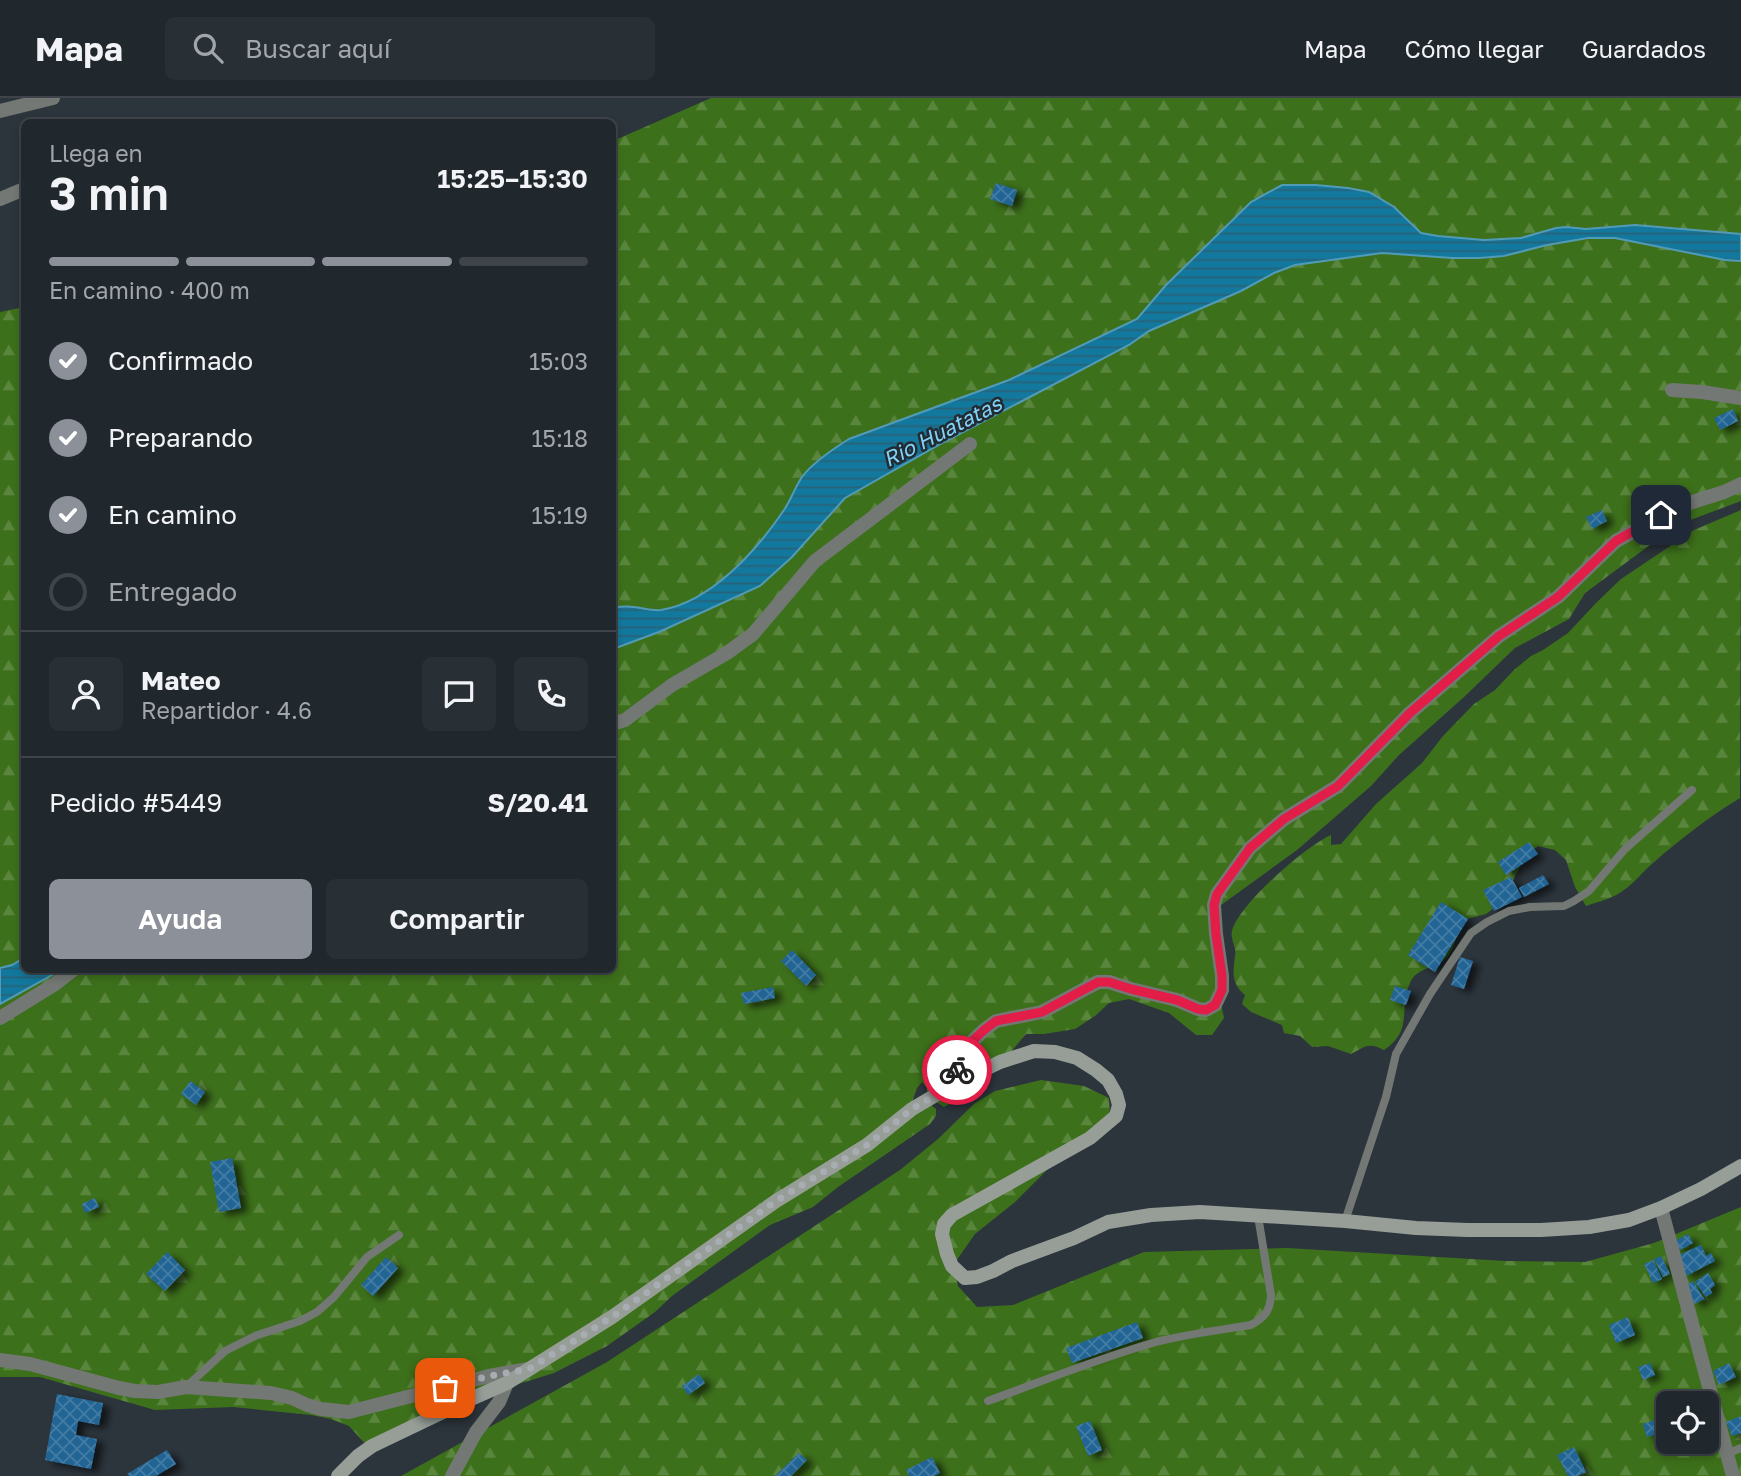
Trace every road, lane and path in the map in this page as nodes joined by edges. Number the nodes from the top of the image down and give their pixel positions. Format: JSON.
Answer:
{"nodes":[{"id":1,"x":53,"y":98,"type":"edge"},
{"id":2,"x":0,"y":111,"type":"edge"},
{"id":3,"x":21,"y":190,"type":"edge"},
{"id":4,"x":0,"y":199,"type":"edge"},
{"id":5,"x":1672,"y":390,"type":"dead end"},
{"id":6,"x":1741,"y":398,"type":"edge"},
{"id":7,"x":970,"y":444,"type":"dead end"},
{"id":8,"x":1741,"y":484,"type":"edge"},
{"id":9,"x":616,"y":723,"type":"edge"},
{"id":10,"x":1692,"y":790,"type":"dead end"},
{"id":11,"x":69,"y":973,"type":"edge"},
{"id":12,"x":0,"y":1018,"type":"edge"},
{"id":13,"x":951,"y":1086,"type":"junction"},
{"id":14,"x":1741,"y":1166,"type":"edge"},
{"id":15,"x":1661,"y":1208,"type":"junction"},
{"id":16,"x":1258,"y":1216,"type":"junction"},
{"id":17,"x":1345,"y":1220,"type":"junction"},
{"id":18,"x":399,"y":1235,"type":"dead end"},
{"id":19,"x":0,"y":1360,"type":"edge"},
{"id":20,"x":529,"y":1369,"type":"junction"},
{"id":21,"x":507,"y":1383,"type":"junction"},
{"id":22,"x":186,"y":1387,"type":"junction"},
{"id":23,"x":988,"y":1401,"type":"dead end"},
{"id":24,"x":1734,"y":1451,"type":"edge"},
{"id":25,"x":338,"y":1476,"type":"edge"},
{"id":26,"x":452,"y":1476,"type":"edge"},
{"id":27,"x":1733,"y":1476,"type":"edge"}],
"edges":[{"from":1,"to":2,"type":"street"},
{"from":3,"to":4,"type":"street"},
{"from":5,"to":6,"type":"street"},
{"from":7,"to":9,"type":"street"},
{"from":8,"to":13,"type":"street"},
{"from":10,"to":17,"type":"lane"},
{"from":11,"to":12,"type":"street"},
{"from":13,"to":16,"type":"street"},
{"from":13,"to":20,"type":"street"},
{"from":14,"to":15,"type":"street"},
{"from":15,"to":17,"type":"street"},
{"from":15,"to":24,"type":"street"},
{"from":16,"to":17,"type":"street"},
{"from":16,"to":23,"type":"lane"},
{"from":18,"to":22,"type":"lane"},
{"from":19,"to":22,"type":"street"},
{"from":20,"to":21,"type":"street"},
{"from":20,"to":22,"type":"street"},
{"from":21,"to":25,"type":"street"},
{"from":21,"to":26,"type":"street"},
{"from":24,"to":27,"type":"street"}]}
